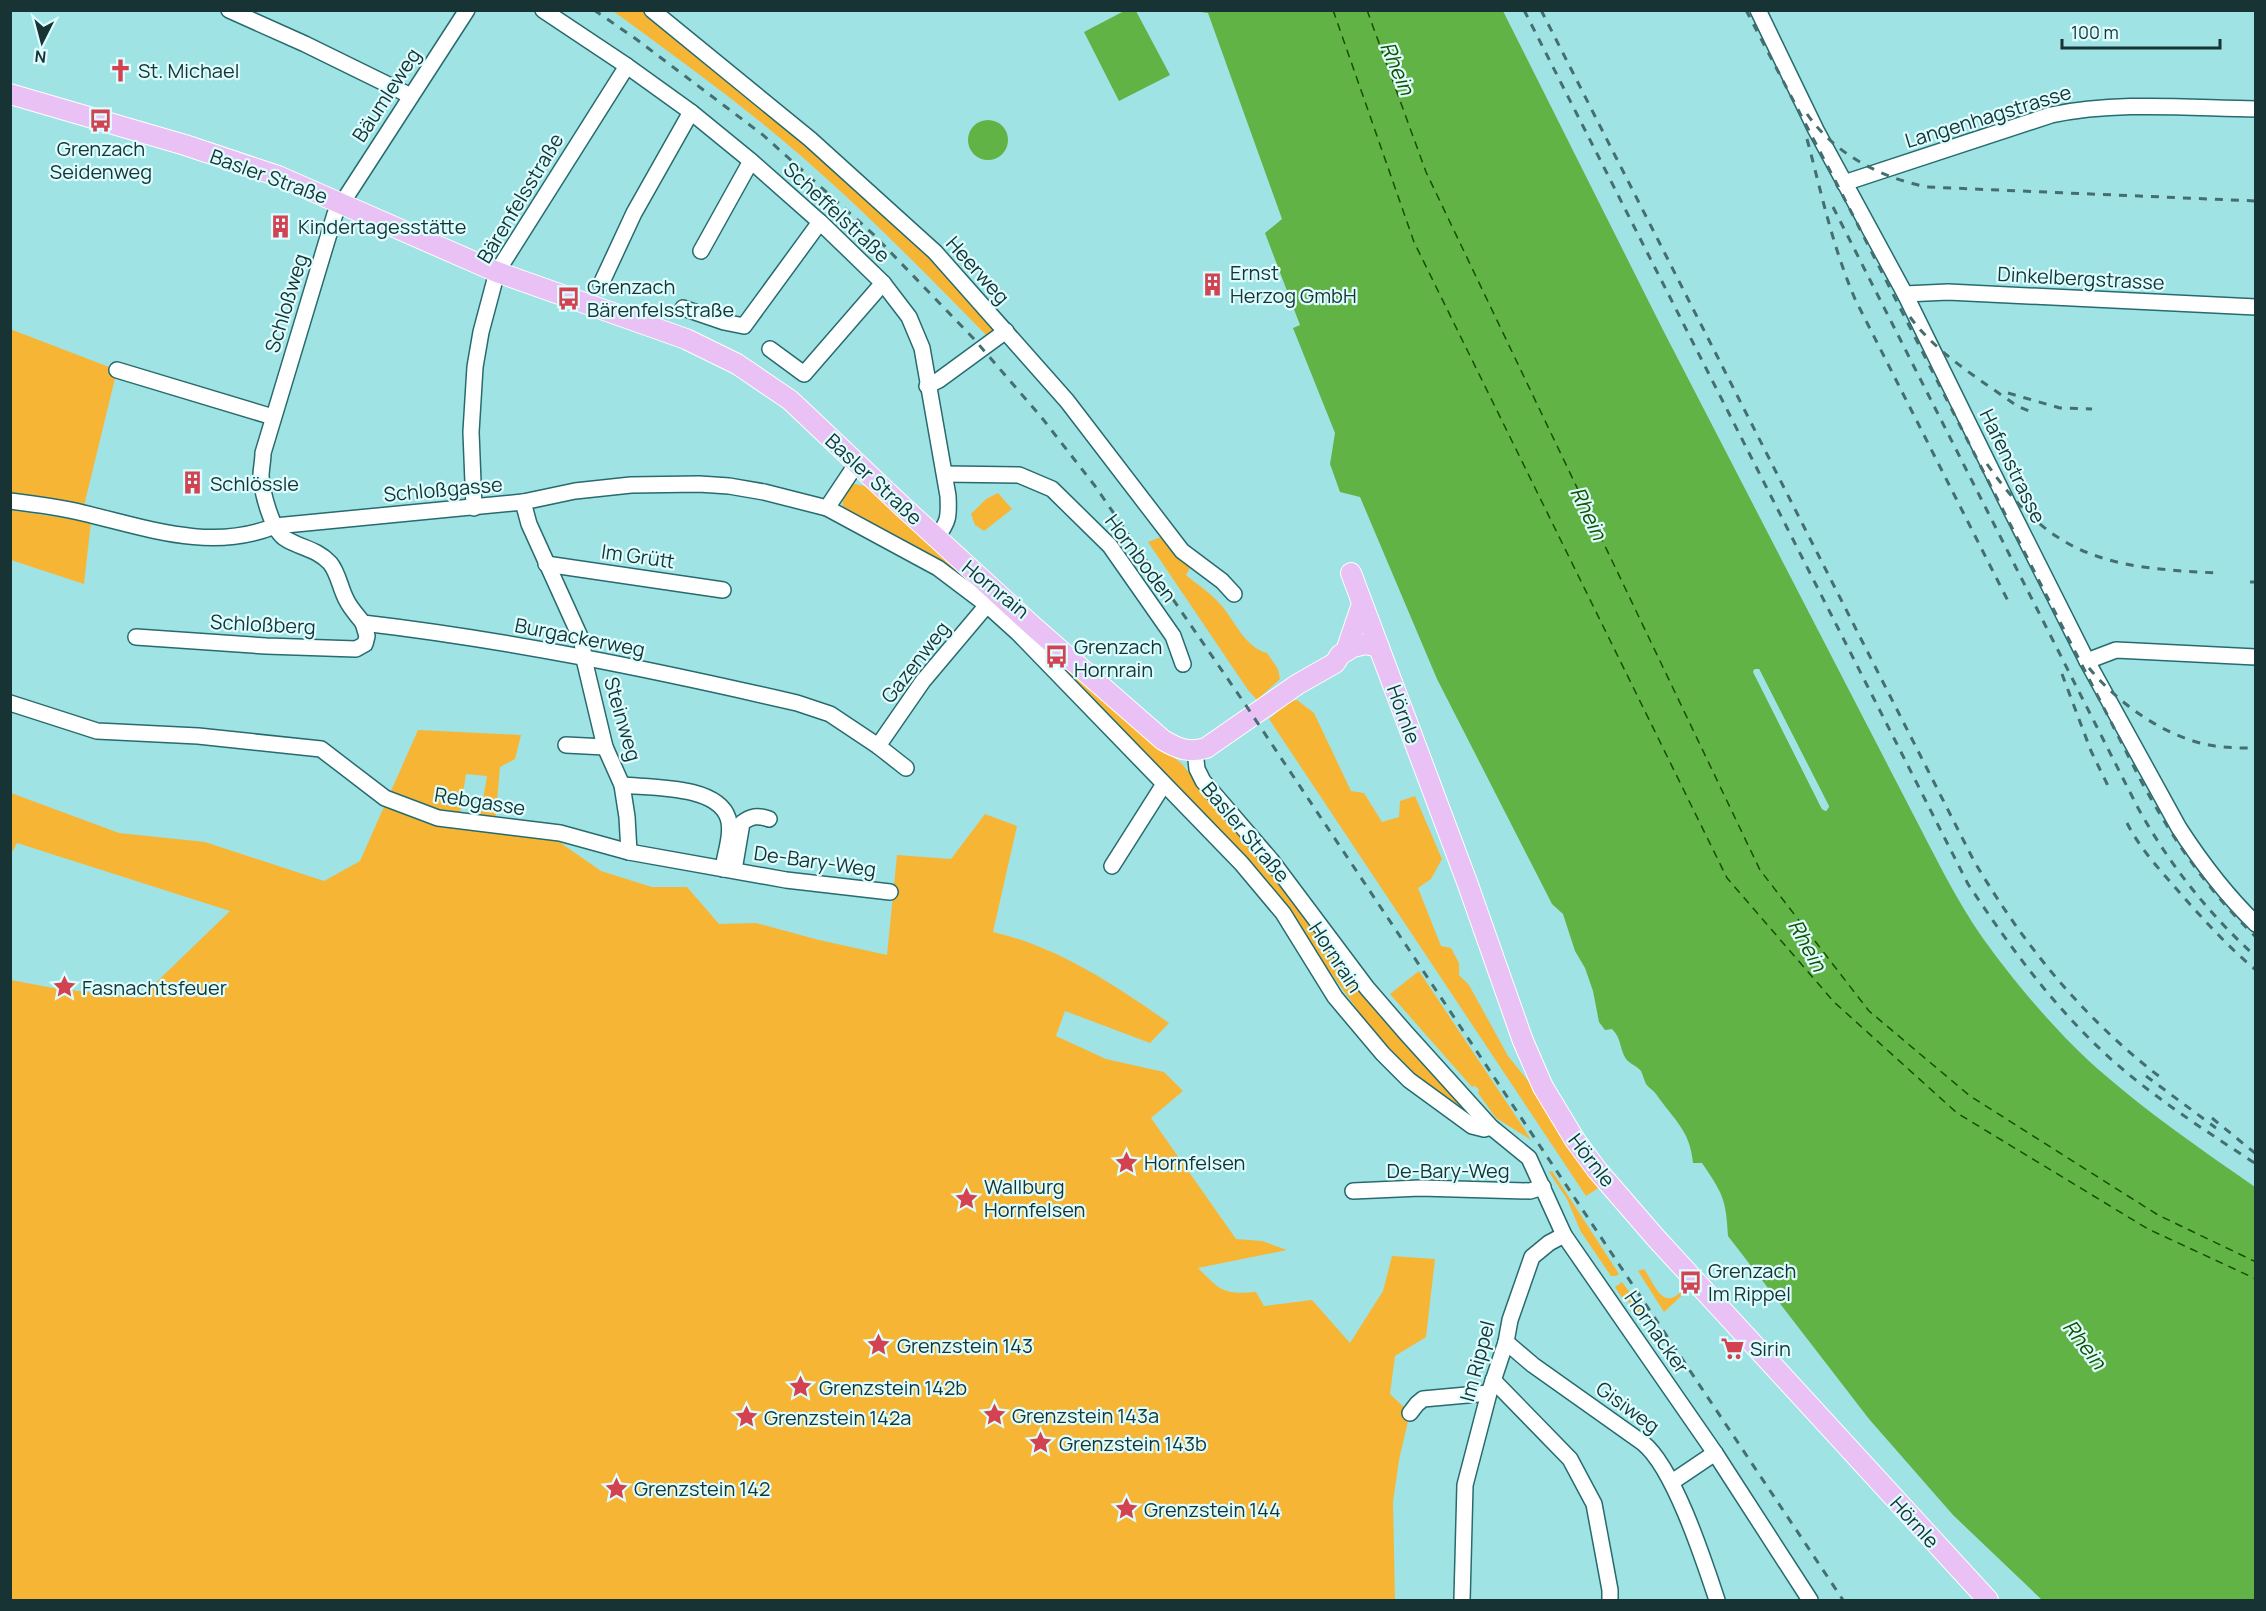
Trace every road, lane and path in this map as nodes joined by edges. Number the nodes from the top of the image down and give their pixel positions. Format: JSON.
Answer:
{"nodes":[{"id":1,"x":230,"y":10,"type":"edge"},
{"id":2,"x":467,"y":10,"type":"edge"},
{"id":3,"x":543,"y":10,"type":"edge"},
{"id":4,"x":652,"y":10,"type":"edge"},
{"id":5,"x":1758,"y":10,"type":"edge"},
{"id":6,"x":627,"y":66,"type":"junction"},
{"id":7,"x":10,"y":94,"type":"edge"},
{"id":8,"x":411,"y":96,"type":"junction"},
{"id":9,"x":2256,"y":109,"type":"edge"},
{"id":10,"x":691,"y":112,"type":"junction"},
{"id":11,"x":751,"y":161,"type":"junction"},
{"id":12,"x":1844,"y":183,"type":"junction"},
{"id":13,"x":342,"y":203,"type":"junction"},
{"id":14,"x":820,"y":222,"type":"junction"},
{"id":15,"x":700,"y":251,"type":"dead end"},
{"id":16,"x":497,"y":272,"type":"junction"},
{"id":17,"x":883,"y":283,"type":"junction"},
{"id":18,"x":601,"y":284,"type":"dead end"},
{"id":19,"x":1905,"y":294,"type":"junction"},
{"id":20,"x":2256,"y":307,"type":"edge"},
{"id":21,"x":683,"y":308,"type":"dead end"},
{"id":22,"x":1006,"y":331,"type":"junction"},
{"id":23,"x":770,"y":349,"type":"dead end"},
{"id":24,"x":117,"y":370,"type":"dead end"},
{"id":25,"x":927,"y":386,"type":"junction"},
{"id":26,"x":273,"y":417,"type":"junction"},
{"id":27,"x":857,"y":463,"type":"junction"},
{"id":28,"x":945,"y":474,"type":"junction"},
{"id":29,"x":10,"y":501,"type":"edge"},
{"id":30,"x":523,"y":502,"type":"junction"},
{"id":31,"x":474,"y":508,"type":"junction"},
{"id":32,"x":828,"y":508,"type":"junction"},
{"id":33,"x":275,"y":526,"type":"junction"},
{"id":34,"x":936,"y":538,"type":"junction"},
{"id":35,"x":546,"y":564,"type":"junction"},
{"id":36,"x":1351,"y":573,"type":"dead end"},
{"id":37,"x":723,"y":590,"type":"dead end"},
{"id":38,"x":1234,"y":594,"type":"dead end"},
{"id":39,"x":987,"y":604,"type":"junction"},
{"id":40,"x":1362,"y":604,"type":"junction"},
{"id":41,"x":363,"y":623,"type":"junction"},
{"id":42,"x":136,"y":637,"type":"dead end"},
{"id":43,"x":1382,"y":654,"type":"junction"},
{"id":44,"x":1341,"y":657,"type":"junction"},
{"id":45,"x":2256,"y":657,"type":"edge"},
{"id":46,"x":584,"y":659,"type":"junction"},
{"id":47,"x":2088,"y":661,"type":"junction"},
{"id":48,"x":1183,"y":664,"type":"dead end"},
{"id":49,"x":10,"y":703,"type":"edge"},
{"id":50,"x":566,"y":746,"type":"dead end"},
{"id":51,"x":878,"y":746,"type":"junction"},
{"id":52,"x":605,"y":747,"type":"junction"},
{"id":53,"x":1194,"y":751,"type":"junction"},
{"id":54,"x":906,"y":768,"type":"dead end"},
{"id":55,"x":1164,"y":784,"type":"junction"},
{"id":56,"x":622,"y":785,"type":"junction"},
{"id":57,"x":769,"y":819,"type":"dead end"},
{"id":58,"x":628,"y":852,"type":"junction"},
{"id":59,"x":1112,"y":866,"type":"dead end"},
{"id":60,"x":729,"y":869,"type":"junction"},
{"id":61,"x":890,"y":892,"type":"dead end"},
{"id":62,"x":2256,"y":924,"type":"edge"},
{"id":63,"x":1491,"y":1127,"type":"junction"},
{"id":64,"x":1543,"y":1187,"type":"junction"},
{"id":65,"x":1353,"y":1191,"type":"dead end"},
{"id":66,"x":1564,"y":1235,"type":"junction"},
{"id":67,"x":1506,"y":1342,"type":"junction"},
{"id":68,"x":1491,"y":1387,"type":"junction"},
{"id":69,"x":1410,"y":1413,"type":"dead end"},
{"id":70,"x":1715,"y":1453,"type":"junction"},
{"id":71,"x":1672,"y":1482,"type":"junction"},
{"id":72,"x":1462,"y":1600,"type":"edge"},
{"id":73,"x":1610,"y":1600,"type":"edge"},
{"id":74,"x":1717,"y":1600,"type":"edge"},
{"id":75,"x":1810,"y":1600,"type":"edge"},
{"id":76,"x":1988,"y":1600,"type":"edge"}],
"edges":[{"from":1,"to":8,"type":"street"},
{"from":2,"to":8,"type":"street","name":"Bäumleweg"},
{"from":3,"to":6,"type":"street","name":"Scheffelstraße"},
{"from":4,"to":22,"type":"street","name":"Heerweg"},
{"from":5,"to":12,"type":"street","name":"Hafenstrasse"},
{"from":6,"to":10,"type":"street","name":"Scheffelstraße"},
{"from":6,"to":16,"type":"street","name":"Bärenfelsstraße"},
{"from":7,"to":13,"type":"main road","name":"Basler Straße"},
{"from":8,"to":13,"type":"street","name":"Bäumleweg"},
{"from":9,"to":12,"type":"street","name":"Langenhagstrasse"},
{"from":10,"to":11,"type":"street","name":"Scheffelstraße"},
{"from":10,"to":18,"type":"street"},
{"from":11,"to":14,"type":"street","name":"Scheffelstraße"},
{"from":11,"to":15,"type":"street"},
{"from":12,"to":19,"type":"street","name":"Hafenstrasse"},
{"from":13,"to":16,"type":"main road","name":"Basler Straße"},
{"from":13,"to":26,"type":"street","name":"Schloßweg"},
{"from":14,"to":17,"type":"street","name":"Scheffelstraße"},
{"from":14,"to":21,"type":"street"},
{"from":16,"to":27,"type":"main road","name":"Basler Straße"},
{"from":16,"to":31,"type":"street","name":"Bärenfelsstraße"},
{"from":17,"to":23,"type":"street"},
{"from":17,"to":25,"type":"street","name":"Scheffelstraße"},
{"from":19,"to":20,"type":"street","name":"Dinkelbergstrasse"},
{"from":19,"to":47,"type":"street","name":"Hafenstrasse"},
{"from":22,"to":25,"type":"street"},
{"from":22,"to":38,"type":"street","name":"Heerweg"},
{"from":24,"to":26,"type":"street"},
{"from":25,"to":28,"type":"street","name":"Scheffelstraße"},
{"from":26,"to":33,"type":"street","name":"Schloßweg"},
{"from":27,"to":32,"type":"street"},
{"from":27,"to":34,"type":"main road","name":"Basler Straße"},
{"from":28,"to":34,"type":"street","name":"Scheffelstraße"},
{"from":28,"to":48,"type":"street","name":"Hornboden"},
{"from":29,"to":33,"type":"street","name":"Schloßgasse"},
{"from":30,"to":31,"type":"street","name":"Schloßgasse"},
{"from":30,"to":32,"type":"street","name":"Schloßgasse"},
{"from":30,"to":35,"type":"street","name":"Steinweg"},
{"from":31,"to":33,"type":"street","name":"Schloßgasse"},
{"from":32,"to":39,"type":"street","name":"Hornrain"},
{"from":33,"to":41,"type":"street"},
{"from":34,"to":53,"type":"main road","name":"Basler Straße"},
{"from":35,"to":37,"type":"street","name":"Im Grütt"},
{"from":35,"to":46,"type":"street","name":"Steinweg"},
{"from":36,"to":40,"type":"main road"},
{"from":39,"to":51,"type":"street","name":"Gazenweg"},
{"from":39,"to":55,"type":"street","name":"Hornrain"},
{"from":40,"to":43,"type":"main road"},
{"from":40,"to":44,"type":"main road"},
{"from":41,"to":42,"type":"street","name":"Schloßberg"},
{"from":41,"to":46,"type":"street","name":"Burgackerweg"},
{"from":43,"to":44,"type":"main road","name":"Hörnle"},
{"from":43,"to":76,"type":"main road","name":"Hörnle"},
{"from":44,"to":53,"type":"main road","name":"Hörnle"},
{"from":45,"to":47,"type":"street"},
{"from":46,"to":51,"type":"street","name":"Burgackerweg"},
{"from":46,"to":52,"type":"street","name":"Steinweg"},
{"from":47,"to":62,"type":"street","name":"Hafenstrasse"},
{"from":49,"to":58,"type":"street","name":"Rebgasse"},
{"from":50,"to":52,"type":"street"},
{"from":51,"to":54,"type":"street","name":"Burgackerweg"},
{"from":52,"to":56,"type":"street","name":"Steinweg"},
{"from":53,"to":63,"type":"street","name":"Basler Straße"},
{"from":55,"to":59,"type":"street"},
{"from":55,"to":63,"type":"street","name":"Hornrain"},
{"from":56,"to":58,"type":"street","name":"Steinweg"},
{"from":56,"to":60,"type":"street","name":"De-Bary-Weg"},
{"from":57,"to":60,"type":"street","name":"De-Bary-Weg"},
{"from":58,"to":60,"type":"street","name":"De-Bary-Weg"},
{"from":60,"to":61,"type":"street","name":"De-Bary-Weg"},
{"from":63,"to":64,"type":"street","name":"Basler Straße"},
{"from":64,"to":65,"type":"street","name":"De-Bary-Weg"},
{"from":64,"to":66,"type":"street"},
{"from":66,"to":67,"type":"street","name":"Im Rippel"},
{"from":66,"to":70,"type":"street","name":"Hornacker"},
{"from":67,"to":68,"type":"street","name":"Im Rippel"},
{"from":67,"to":71,"type":"street","name":"Gisiweg"},
{"from":68,"to":69,"type":"street"},
{"from":68,"to":72,"type":"street","name":"Im Rippel"},
{"from":68,"to":73,"type":"street"},
{"from":70,"to":71,"type":"street"},
{"from":70,"to":75,"type":"street","name":"Hornacker"},
{"from":71,"to":74,"type":"street","name":"Gisiweg"}]}
